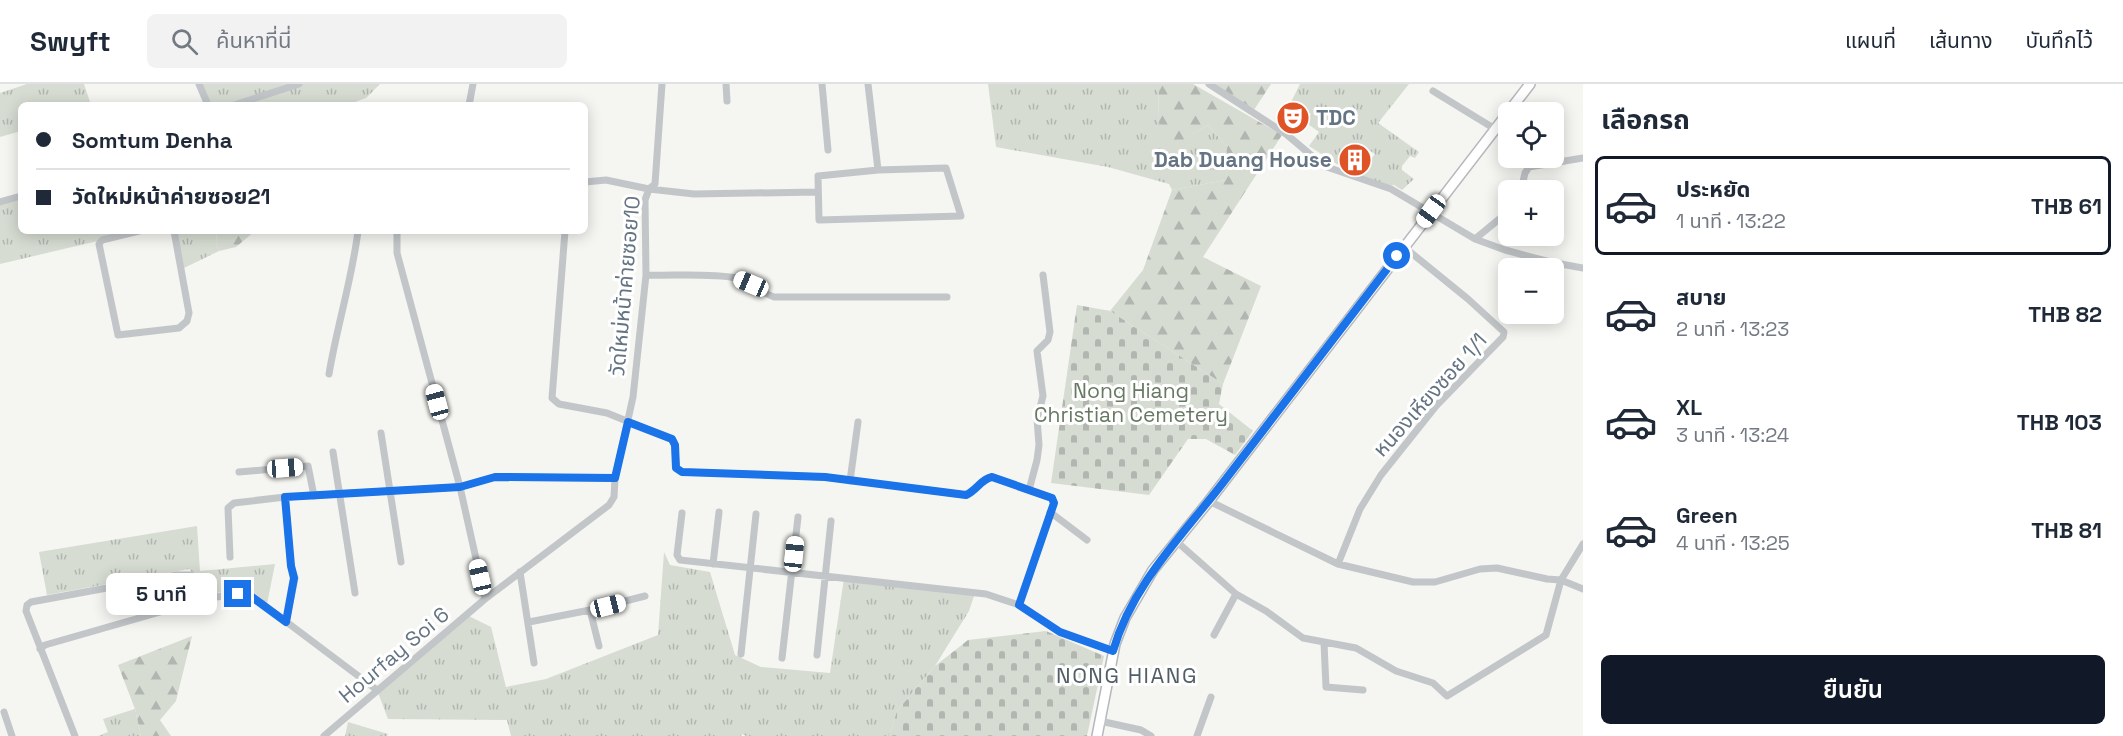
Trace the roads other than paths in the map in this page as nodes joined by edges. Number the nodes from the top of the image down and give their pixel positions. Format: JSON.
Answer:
{"nodes":[{"id":1,"x":199,"y":84,"type":"edge"},
{"id":2,"x":299,"y":84,"type":"edge"},
{"id":3,"x":473,"y":84,"type":"edge"},
{"id":4,"x":662,"y":84,"type":"edge"},
{"id":5,"x":726,"y":84,"type":"edge"},
{"id":6,"x":822,"y":84,"type":"edge"},
{"id":7,"x":868,"y":84,"type":"edge"},
{"id":8,"x":1209,"y":84,"type":"edge"},
{"id":9,"x":1530,"y":84,"type":"edge"},
{"id":10,"x":1433,"y":91,"type":"dead end"},
{"id":11,"x":727,"y":101,"type":"dead end"},
{"id":12,"x":207,"y":102,"type":"edge"},
{"id":13,"x":243,"y":102,"type":"edge"},
{"id":14,"x":470,"y":102,"type":"edge"},
{"id":15,"x":1495,"y":129,"type":"junction"},
{"id":16,"x":828,"y":150,"type":"dead end"},
{"id":17,"x":1583,"y":158,"type":"edge"},
{"id":18,"x":878,"y":170,"type":"junction"},
{"id":19,"x":1523,"y":180,"type":"edge"},
{"id":20,"x":588,"y":182,"type":"edge"},
{"id":21,"x":649,"y":189,"type":"junction"},
{"id":22,"x":817,"y":192,"type":"junction"},
{"id":23,"x":18,"y":197,"type":"edge"},
{"id":24,"x":0,"y":202,"type":"edge"},
{"id":25,"x":1431,"y":211,"type":"junction"},
{"id":26,"x":1498,"y":220,"type":"edge"},
{"id":27,"x":127,"y":234,"type":"edge"},
{"id":28,"x":175,"y":234,"type":"edge"},
{"id":29,"x":358,"y":234,"type":"edge"},
{"id":30,"x":397,"y":234,"type":"edge"},
{"id":31,"x":565,"y":234,"type":"edge"},
{"id":32,"x":1476,"y":239,"type":"junction"},
{"id":33,"x":1404,"y":247,"type":"junction"},
{"id":34,"x":1583,"y":268,"type":"edge"},
{"id":35,"x":1043,"y":274,"type":"dead end"},
{"id":36,"x":646,"y":275,"type":"junction"},
{"id":37,"x":947,"y":297,"type":"dead end"},
{"id":38,"x":329,"y":374,"type":"dead end"},
{"id":39,"x":628,"y":422,"type":"junction"},
{"id":40,"x":858,"y":422,"type":"dead end"},
{"id":41,"x":381,"y":433,"type":"dead end"},
{"id":42,"x":333,"y":452,"type":"dead end"},
{"id":43,"x":239,"y":472,"type":"dead end"},
{"id":44,"x":615,"y":478,"type":"junction"},
{"id":45,"x":850,"y":480,"type":"junction"},
{"id":46,"x":460,"y":487,"type":"junction"},
{"id":47,"x":1029,"y":490,"type":"junction"},
{"id":48,"x":390,"y":491,"type":"junction"},
{"id":49,"x":340,"y":494,"type":"junction"},
{"id":50,"x":314,"y":496,"type":"junction"},
{"id":51,"x":285,"y":497,"type":"junction"},
{"id":52,"x":1209,"y":501,"type":"junction"},
{"id":53,"x":719,"y":512,"type":"dead end"},
{"id":54,"x":1050,"y":512,"type":"junction"},
{"id":55,"x":682,"y":513,"type":"dead end"},
{"id":56,"x":756,"y":514,"type":"dead end"},
{"id":57,"x":798,"y":517,"type":"dead end"},
{"id":58,"x":831,"y":521,"type":"dead end"},
{"id":59,"x":1087,"y":540,"type":"dead end"},
{"id":60,"x":1176,"y":541,"type":"junction"},
{"id":61,"x":1583,"y":544,"type":"edge"},
{"id":62,"x":230,"y":557,"type":"dead end"},
{"id":63,"x":401,"y":562,"type":"dead end"},
{"id":64,"x":714,"y":564,"type":"junction"},
{"id":65,"x":1338,"y":564,"type":"junction"},
{"id":66,"x":750,"y":568,"type":"junction"},
{"id":67,"x":520,"y":572,"type":"junction"},
{"id":68,"x":791,"y":573,"type":"junction"},
{"id":69,"x":826,"y":576,"type":"junction"},
{"id":70,"x":1561,"y":580,"type":"junction"},
{"id":71,"x":1583,"y":589,"type":"edge"},
{"id":72,"x":355,"y":593,"type":"dead end"},
{"id":73,"x":1236,"y":594,"type":"junction"},
{"id":74,"x":645,"y":596,"type":"dead end"},
{"id":75,"x":485,"y":599,"type":"junction"},
{"id":76,"x":196,"y":602,"type":"junction"},
{"id":77,"x":1019,"y":605,"type":"junction"},
{"id":78,"x":590,"y":610,"type":"junction"},
{"id":79,"x":286,"y":622,"type":"junction"},
{"id":80,"x":529,"y":622,"type":"junction"},
{"id":81,"x":1214,"y":635,"type":"dead end"},
{"id":82,"x":1324,"y":643,"type":"junction"},
{"id":83,"x":599,"y":646,"type":"dead end"},
{"id":84,"x":40,"y":649,"type":"junction"},
{"id":85,"x":1113,"y":651,"type":"junction"},
{"id":86,"x":741,"y":654,"type":"dead end"},
{"id":87,"x":817,"y":654,"type":"dead end"},
{"id":88,"x":782,"y":658,"type":"dead end"},
{"id":89,"x":534,"y":663,"type":"dead end"},
{"id":90,"x":377,"y":690,"type":"junction"},
{"id":91,"x":1364,"y":690,"type":"dead end"},
{"id":92,"x":1211,"y":697,"type":"dead end"},
{"id":93,"x":4,"y":712,"type":"dead end"},
{"id":94,"x":1100,"y":721,"type":"junction"},
{"id":95,"x":1096,"y":735,"type":"edge"},
{"id":96,"x":12,"y":736,"type":"edge"},
{"id":97,"x":75,"y":736,"type":"edge"},
{"id":98,"x":324,"y":736,"type":"edge"},
{"id":99,"x":1151,"y":736,"type":"edge"},
{"id":100,"x":1197,"y":736,"type":"edge"}],
"edges":[{"from":1,"to":12,"type":"street"},
{"from":2,"to":13,"type":"street"},
{"from":3,"to":14,"type":"street"},
{"from":4,"to":21,"type":"street","name":"วัดใหม่หน้าค่ายซอย10"},
{"from":5,"to":11,"type":"street"},
{"from":6,"to":16,"type":"street"},
{"from":7,"to":18,"type":"street"},
{"from":8,"to":25,"type":"street"},
{"from":9,"to":15,"type":"main road"},
{"from":10,"to":15,"type":"street"},
{"from":15,"to":25,"type":"main road"},
{"from":17,"to":19,"type":"street"},
{"from":18,"to":22,"type":"street"},
{"from":18,"to":22,"type":"street"},
{"from":20,"to":21,"type":"street"},
{"from":21,"to":22,"type":"street"},
{"from":21,"to":36,"type":"street","name":"วัดใหม่หน้าค่ายซอย10"},
{"from":23,"to":24,"type":"street"},
{"from":25,"to":32,"type":"street"},
{"from":25,"to":33,"type":"main road"},
{"from":26,"to":32,"type":"street"},
{"from":27,"to":28,"type":"street"},
{"from":29,"to":38,"type":"street"},
{"from":30,"to":46,"type":"street"},
{"from":31,"to":39,"type":"street"},
{"from":32,"to":34,"type":"street"},
{"from":33,"to":52,"type":"main road"},
{"from":33,"to":65,"type":"street","name":"หนองเหียงซอย 1/1"},
{"from":35,"to":47,"type":"street"},
{"from":36,"to":37,"type":"street"},
{"from":36,"to":39,"type":"street","name":"วัดใหม่หน้าค่ายซอย10"},
{"from":39,"to":44,"type":"street","name":"วัดใหม่หน้าค่ายซอย10"},
{"from":39,"to":45,"type":"street"},
{"from":40,"to":45,"type":"street"},
{"from":41,"to":48,"type":"street"},
{"from":42,"to":49,"type":"street"},
{"from":43,"to":50,"type":"street"},
{"from":44,"to":46,"type":"street"},
{"from":44,"to":67,"type":"street","name":"Hourfay Soi 6"},
{"from":45,"to":47,"type":"street"},
{"from":46,"to":48,"type":"street"},
{"from":46,"to":75,"type":"street"},
{"from":47,"to":54,"type":"street"},
{"from":48,"to":49,"type":"street"},
{"from":48,"to":63,"type":"street"},
{"from":49,"to":50,"type":"street"},
{"from":49,"to":72,"type":"street"},
{"from":50,"to":51,"type":"street"},
{"from":51,"to":62,"type":"street"},
{"from":51,"to":79,"type":"street"},
{"from":52,"to":60,"type":"main road"},
{"from":52,"to":65,"type":"street"},
{"from":53,"to":64,"type":"street"},
{"from":54,"to":59,"type":"street"},
{"from":54,"to":77,"type":"street"},
{"from":55,"to":64,"type":"street"},
{"from":56,"to":66,"type":"street"},
{"from":57,"to":68,"type":"street"},
{"from":58,"to":69,"type":"street"},
{"from":60,"to":73,"type":"street"},
{"from":60,"to":85,"type":"main road"},
{"from":61,"to":70,"type":"street"},
{"from":64,"to":66,"type":"street"},
{"from":65,"to":70,"type":"street"},
{"from":66,"to":68,"type":"street"},
{"from":66,"to":86,"type":"street"},
{"from":67,"to":75,"type":"street","name":"Hourfay Soi 6"},
{"from":67,"to":80,"type":"street"},
{"from":68,"to":69,"type":"street"},
{"from":68,"to":88,"type":"street"},
{"from":69,"to":77,"type":"street"},
{"from":69,"to":87,"type":"street"},
{"from":70,"to":71,"type":"street"},
{"from":70,"to":82,"type":"street"},
{"from":73,"to":81,"type":"street"},
{"from":73,"to":82,"type":"street"},
{"from":74,"to":78,"type":"street"},
{"from":75,"to":90,"type":"street","name":"Hourfay Soi 6"},
{"from":76,"to":79,"type":"street"},
{"from":76,"to":84,"type":"street"},
{"from":76,"to":84,"type":"street"},
{"from":77,"to":85,"type":"street"},
{"from":78,"to":80,"type":"street"},
{"from":78,"to":83,"type":"street"},
{"from":79,"to":90,"type":"street"},
{"from":80,"to":89,"type":"street"},
{"from":82,"to":91,"type":"street"},
{"from":84,"to":97,"type":"street"},
{"from":85,"to":94,"type":"main road"},
{"from":90,"to":98,"type":"street","name":"Hourfay Soi 6"},
{"from":92,"to":100,"type":"street"},
{"from":93,"to":96,"type":"street"},
{"from":94,"to":95,"type":"main road"},
{"from":94,"to":99,"type":"street"}]}
